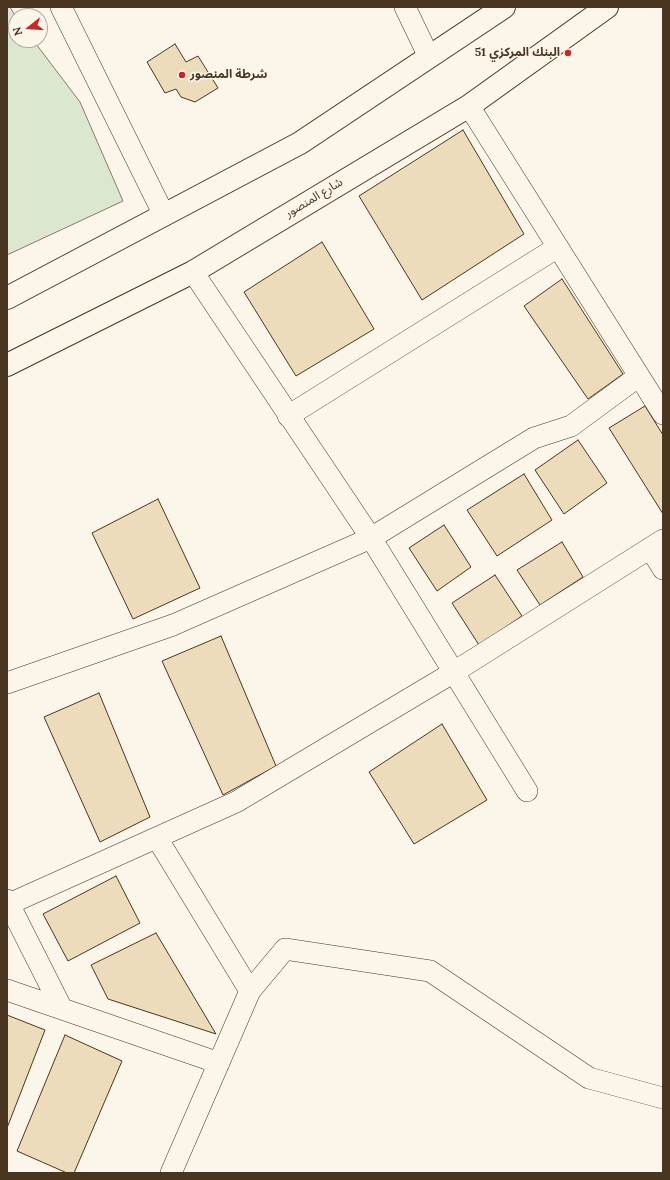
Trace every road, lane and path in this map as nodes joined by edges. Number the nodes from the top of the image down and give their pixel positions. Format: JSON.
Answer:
{"nodes":[{"id":1,"x":61,"y":7,"type":"edge"},
{"id":2,"x":405,"y":7,"type":"edge"},
{"id":3,"x":504,"y":7,"type":"edge"},
{"id":4,"x":607,"y":7,"type":"edge"},
{"id":5,"x":429,"y":57,"type":"junction"},
{"id":6,"x":469,"y":106,"type":"junction"},
{"id":7,"x":164,"y":215,"type":"junction"},
{"id":8,"x":558,"y":247,"type":"junction"},
{"id":9,"x":193,"y":272,"type":"junction"},
{"id":10,"x":7,"y":298,"type":"edge"},
{"id":11,"x":7,"y":365,"type":"edge"},
{"id":12,"x":639,"y":376,"type":"junction"},
{"id":13,"x":663,"y":414,"type":"edge"},
{"id":14,"x":288,"y":416,"type":"junction"},
{"id":15,"x":371,"y":538,"type":"junction"},
{"id":16,"x":657,"y":544,"type":"edge"},
{"id":17,"x":663,"y":569,"type":"edge"},
{"id":18,"x":454,"y":672,"type":"junction"},
{"id":19,"x":7,"y":683,"type":"edge"},
{"id":20,"x":527,"y":791,"type":"dead end"},
{"id":21,"x":157,"y":838,"type":"junction"},
{"id":22,"x":8,"y":902,"type":"edge"},
{"id":23,"x":7,"y":990,"type":"edge"},
{"id":24,"x":250,"y":990,"type":"junction"},
{"id":25,"x":62,"y":1009,"type":"junction"},
{"id":26,"x":219,"y":1063,"type":"junction"},
{"id":27,"x":663,"y":1098,"type":"edge"},
{"id":28,"x":171,"y":1173,"type":"edge"}],
"edges":[{"from":1,"to":7,"type":"street"},
{"from":2,"to":5,"type":"street"},
{"from":3,"to":5,"type":"main road"},
{"from":4,"to":6,"type":"main road","name":"شارع المنصور"},
{"from":5,"to":7,"type":"main road"},
{"from":6,"to":8,"type":"street"},
{"from":6,"to":9,"type":"main road","name":"شارع المنصور"},
{"from":7,"to":10,"type":"main road"},
{"from":8,"to":12,"type":"street"},
{"from":8,"to":14,"type":"street"},
{"from":9,"to":11,"type":"main road","name":"شارع المنصور"},
{"from":9,"to":14,"type":"street"},
{"from":12,"to":13,"type":"street"},
{"from":12,"to":15,"type":"street"},
{"from":14,"to":15,"type":"street"},
{"from":15,"to":18,"type":"street"},
{"from":15,"to":19,"type":"street"},
{"from":16,"to":17,"type":"street"},
{"from":16,"to":18,"type":"street"},
{"from":18,"to":20,"type":"street"},
{"from":18,"to":21,"type":"street"},
{"from":21,"to":22,"type":"street"},
{"from":21,"to":24,"type":"street"},
{"from":22,"to":25,"type":"street"},
{"from":23,"to":25,"type":"street"},
{"from":24,"to":26,"type":"street"},
{"from":24,"to":27,"type":"street"},
{"from":25,"to":26,"type":"street"},
{"from":26,"to":28,"type":"street"}]}
